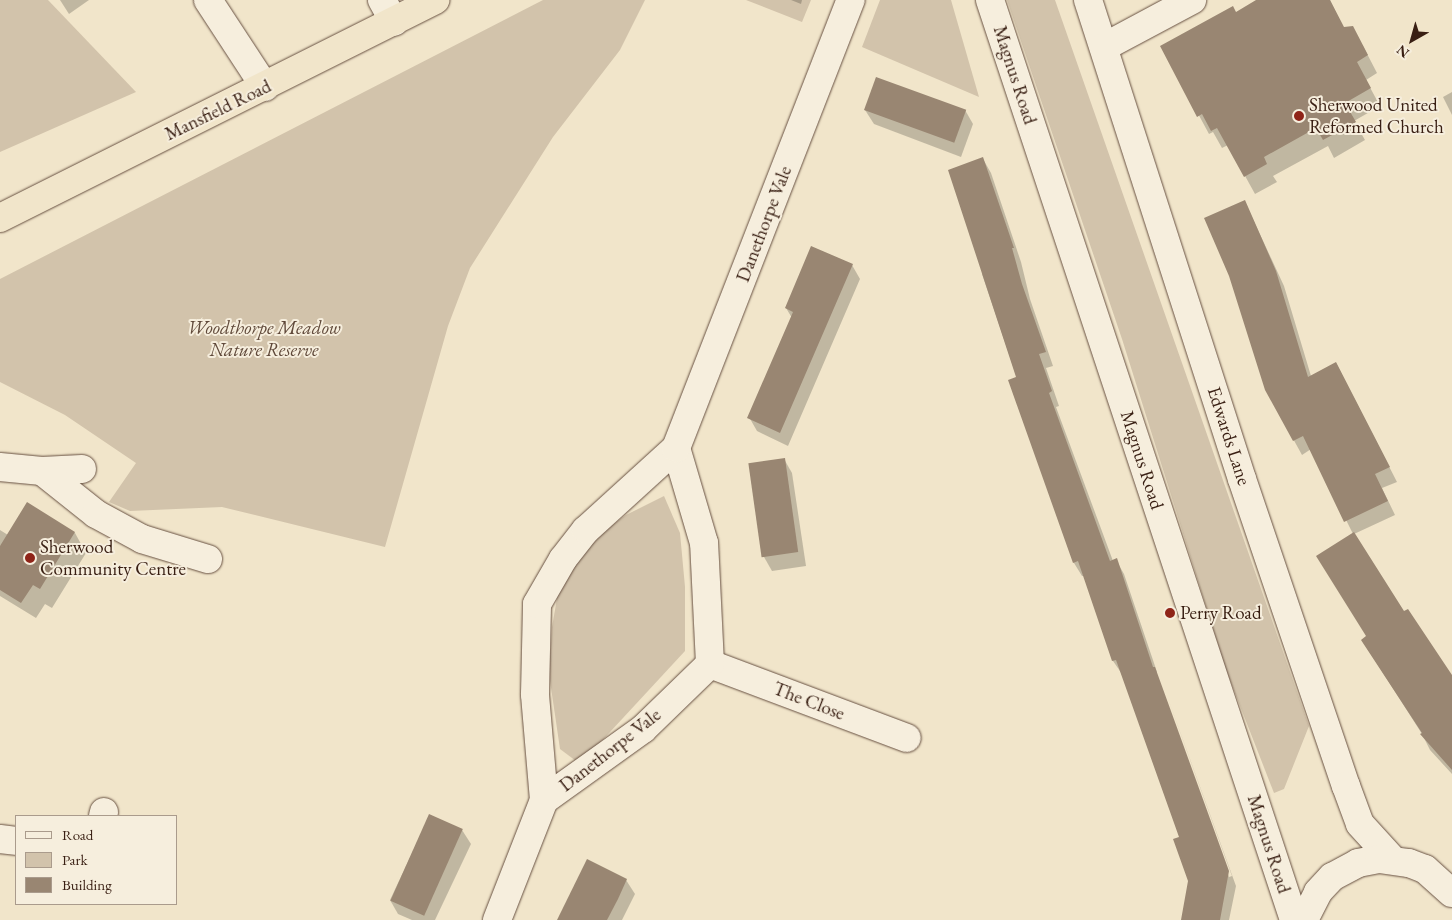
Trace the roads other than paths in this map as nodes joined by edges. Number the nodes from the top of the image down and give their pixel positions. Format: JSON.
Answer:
{"nodes":[{"id":1,"x":208,"y":0,"type":"edge"},
{"id":2,"x":435,"y":0,"type":"edge"},
{"id":3,"x":851,"y":0,"type":"edge"},
{"id":4,"x":990,"y":0,"type":"edge"},
{"id":5,"x":1088,"y":0,"type":"edge"},
{"id":6,"x":1192,"y":0,"type":"edge"},
{"id":7,"x":388,"y":11,"type":"edge"},
{"id":8,"x":1104,"y":47,"type":"junction"},
{"id":9,"x":265,"y":87,"type":"junction"},
{"id":10,"x":0,"y":218,"type":"edge"},
{"id":11,"x":676,"y":448,"type":"junction"},
{"id":12,"x":0,"y":467,"type":"edge"},
{"id":13,"x":82,"y":470,"type":"dead end"},
{"id":14,"x":42,"y":471,"type":"junction"},
{"id":15,"x":208,"y":559,"type":"dead end"},
{"id":16,"x":710,"y":664,"type":"junction"},
{"id":17,"x":907,"y":738,"type":"dead end"},
{"id":18,"x":544,"y":800,"type":"junction"},
{"id":19,"x":0,"y":839,"type":"edge"},
{"id":20,"x":15,"y":840,"type":"edge"},
{"id":21,"x":1392,"y":859,"type":"junction"},
{"id":22,"x":1452,"y":893,"type":"edge"},
{"id":23,"x":497,"y":920,"type":"edge"},
{"id":24,"x":1294,"y":920,"type":"edge"},
{"id":25,"x":1304,"y":920,"type":"edge"}],
"edges":[{"from":1,"to":9,"type":"street"},
{"from":2,"to":7,"type":"highway","name":"Mansfield Road"},
{"from":3,"to":11,"type":"street","name":"Danethorpe Vale"},
{"from":4,"to":24,"type":"street","name":"Magnus Road"},
{"from":5,"to":8,"type":"street","name":"Edwards Lane"},
{"from":6,"to":8,"type":"street"},
{"from":7,"to":9,"type":"highway","name":"Mansfield Road"},
{"from":8,"to":21,"type":"street","name":"Edwards Lane"},
{"from":9,"to":10,"type":"highway","name":"Mansfield Road"},
{"from":11,"to":16,"type":"street"},
{"from":11,"to":18,"type":"street","name":"Danethorpe Vale"},
{"from":12,"to":14,"type":"street"},
{"from":13,"to":14,"type":"street"},
{"from":14,"to":15,"type":"street"},
{"from":16,"to":17,"type":"street","name":"The Close"},
{"from":16,"to":18,"type":"street","name":"Danethorpe Vale"},
{"from":18,"to":23,"type":"street","name":"Danethorpe Vale"},
{"from":19,"to":20,"type":"street"},
{"from":21,"to":22,"type":"street"},
{"from":21,"to":25,"type":"street"}]}
